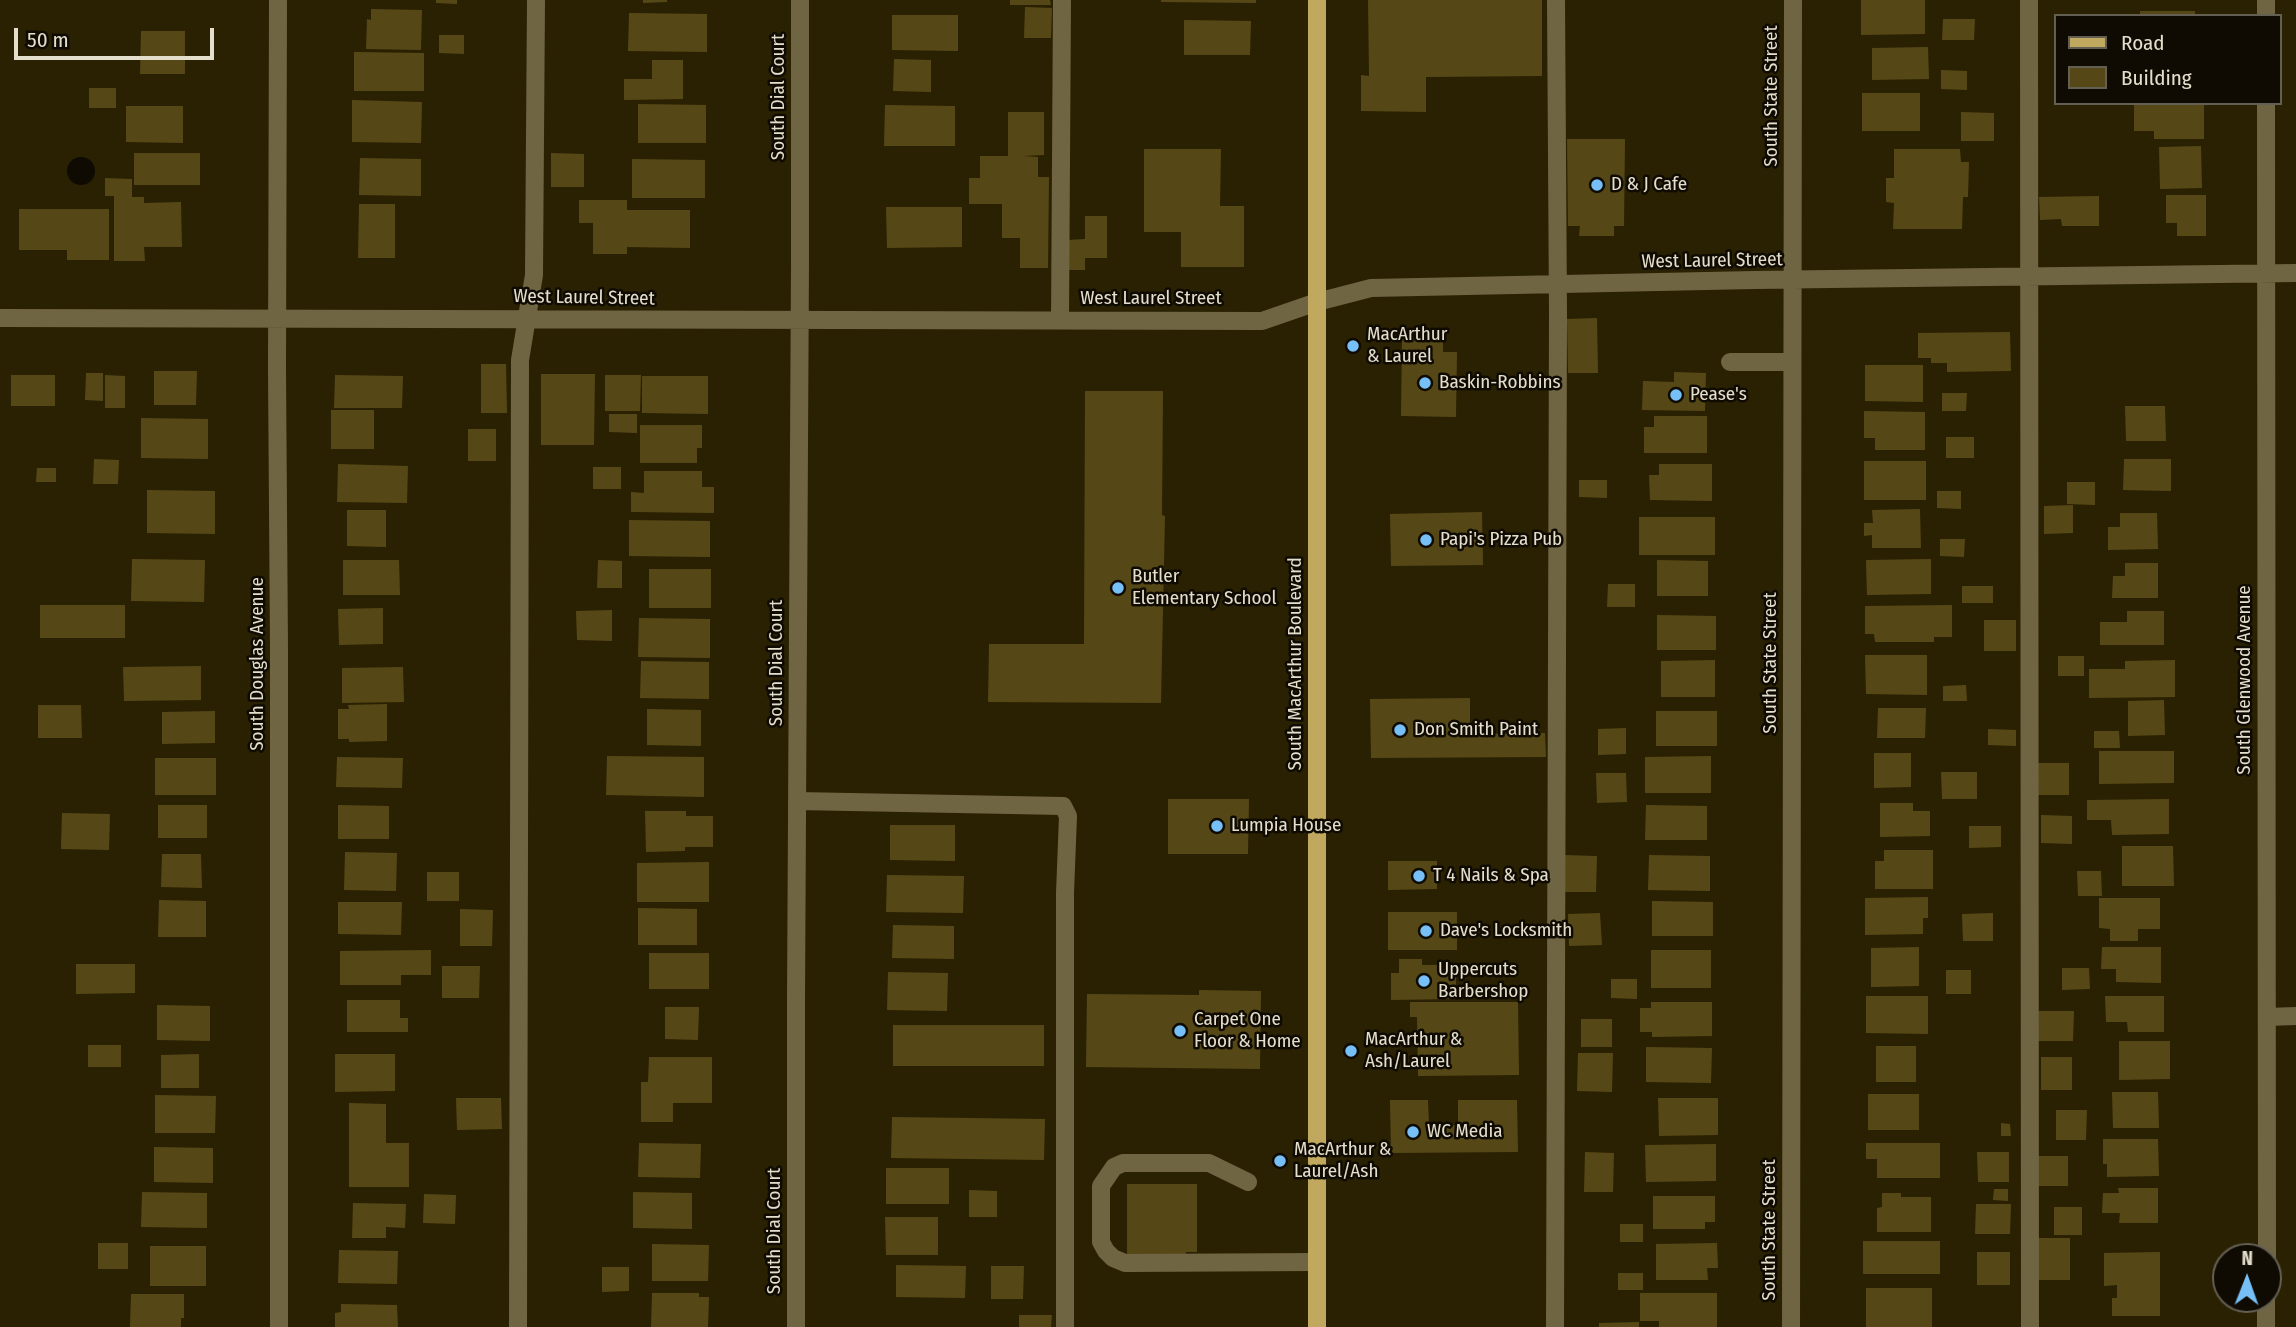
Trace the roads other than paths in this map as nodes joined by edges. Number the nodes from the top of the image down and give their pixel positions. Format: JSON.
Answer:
{"nodes":[{"id":1,"x":278,"y":0,"type":"edge"},
{"id":2,"x":536,"y":0,"type":"edge"},
{"id":3,"x":800,"y":0,"type":"edge"},
{"id":4,"x":1062,"y":0,"type":"edge"},
{"id":5,"x":1317,"y":0,"type":"edge"},
{"id":6,"x":1556,"y":0,"type":"edge"},
{"id":7,"x":1793,"y":0,"type":"edge"},
{"id":8,"x":2029,"y":0,"type":"edge"},
{"id":9,"x":2266,"y":105,"type":"edge"},
{"id":10,"x":2267,"y":273,"type":"junction"},
{"id":11,"x":2296,"y":273,"type":"edge"},
{"id":12,"x":2030,"y":276,"type":"junction"},
{"id":13,"x":1792,"y":280,"type":"junction"},
{"id":14,"x":1556,"y":285,"type":"junction"},
{"id":15,"x":1317,"y":302,"type":"junction"},
{"id":16,"x":278,"y":317,"type":"junction"},
{"id":17,"x":0,"y":318,"type":"edge"},
{"id":18,"x":528,"y":318,"type":"junction"},
{"id":19,"x":799,"y":320,"type":"junction"},
{"id":20,"x":1060,"y":320,"type":"junction"},
{"id":21,"x":1730,"y":362,"type":"dead end"},
{"id":22,"x":1792,"y":362,"type":"junction"},
{"id":23,"x":797,"y":801,"type":"junction"},
{"id":24,"x":2296,"y":1016,"type":"edge"},
{"id":25,"x":2267,"y":1017,"type":"junction"},
{"id":26,"x":1248,"y":1182,"type":"dead end"},
{"id":27,"x":2267,"y":1243,"type":"edge"},
{"id":28,"x":1317,"y":1262,"type":"junction"},
{"id":29,"x":279,"y":1327,"type":"edge"},
{"id":30,"x":517,"y":1327,"type":"edge"},
{"id":31,"x":796,"y":1327,"type":"edge"},
{"id":32,"x":1065,"y":1327,"type":"edge"},
{"id":33,"x":1317,"y":1327,"type":"edge"},
{"id":34,"x":1555,"y":1327,"type":"edge"},
{"id":35,"x":1791,"y":1327,"type":"edge"},
{"id":36,"x":2029,"y":1327,"type":"edge"}],
"edges":[{"from":1,"to":16,"type":"street","name":"South Douglas Avenue"},
{"from":2,"to":18,"type":"street"},
{"from":3,"to":19,"type":"street","name":"South Dial Court"},
{"from":4,"to":20,"type":"street"},
{"from":5,"to":15,"type":"main road","name":"South MacArthur Boulevard"},
{"from":6,"to":14,"type":"street"},
{"from":7,"to":13,"type":"street","name":"South State Street"},
{"from":8,"to":12,"type":"street"},
{"from":9,"to":10,"type":"street","name":"South Glenwood Avenue"},
{"from":10,"to":11,"type":"street","name":"West Laurel Street"},
{"from":10,"to":12,"type":"street","name":"West Laurel Street"},
{"from":10,"to":25,"type":"street","name":"South Glenwood Avenue"},
{"from":12,"to":13,"type":"street","name":"West Laurel Street"},
{"from":12,"to":36,"type":"street"},
{"from":13,"to":14,"type":"street","name":"West Laurel Street"},
{"from":13,"to":22,"type":"street","name":"South State Street"},
{"from":14,"to":15,"type":"street","name":"West Laurel Street"},
{"from":14,"to":34,"type":"street"},
{"from":15,"to":20,"type":"street","name":"West Laurel Street"},
{"from":15,"to":28,"type":"main road","name":"South MacArthur Boulevard"},
{"from":16,"to":17,"type":"street","name":"West Laurel Street"},
{"from":16,"to":18,"type":"street","name":"West Laurel Street"},
{"from":16,"to":29,"type":"street","name":"South Douglas Avenue"},
{"from":18,"to":19,"type":"street","name":"West Laurel Street"},
{"from":18,"to":30,"type":"street"},
{"from":19,"to":20,"type":"street","name":"West Laurel Street"},
{"from":19,"to":23,"type":"street","name":"South Dial Court"},
{"from":21,"to":22,"type":"street"},
{"from":22,"to":35,"type":"street","name":"South State Street"},
{"from":23,"to":31,"type":"street","name":"South Dial Court"},
{"from":23,"to":32,"type":"street"},
{"from":24,"to":25,"type":"street"},
{"from":25,"to":27,"type":"street","name":"South Glenwood Avenue"},
{"from":26,"to":28,"type":"street"},
{"from":28,"to":33,"type":"main road","name":"South MacArthur Boulevard"}]}
